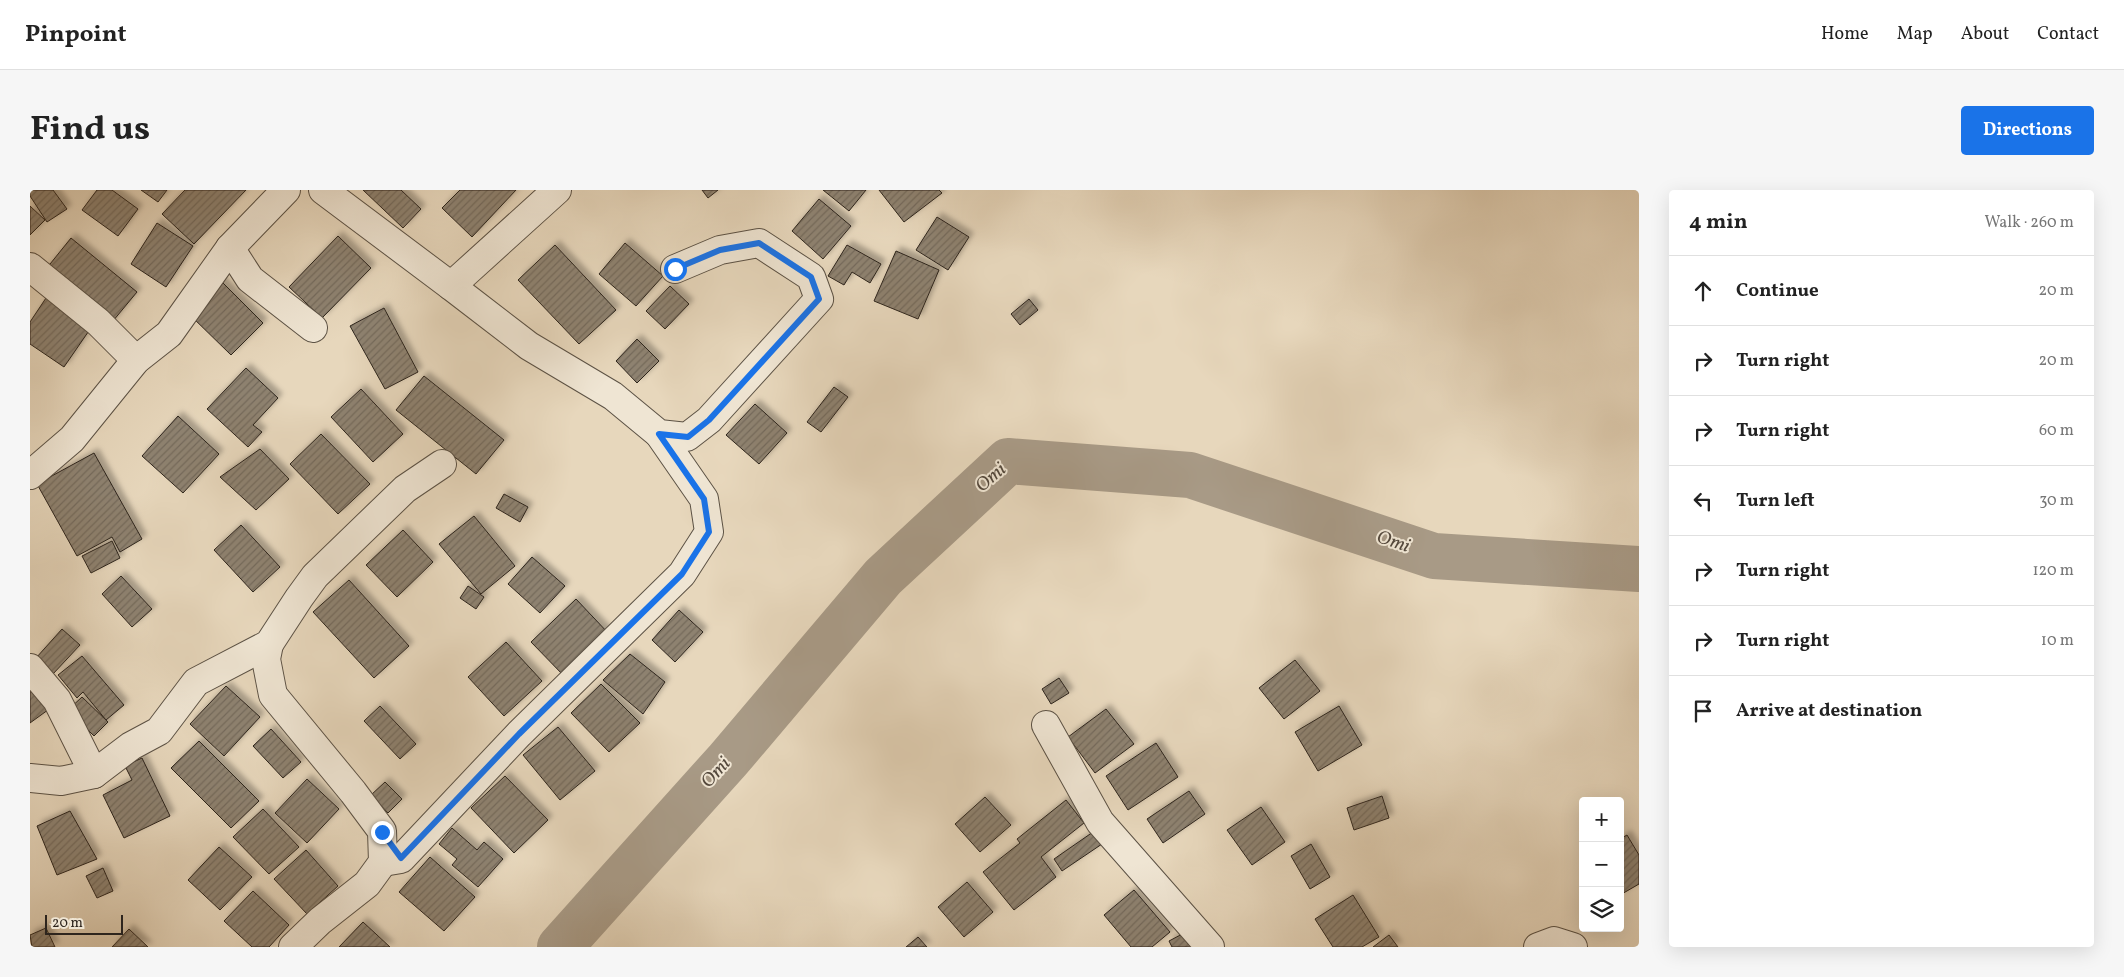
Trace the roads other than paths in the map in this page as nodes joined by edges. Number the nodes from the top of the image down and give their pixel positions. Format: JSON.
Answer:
{"nodes":[{"id":1,"x":286,"y":190,"type":"edge"},
{"id":2,"x":323,"y":190,"type":"edge"},
{"id":3,"x":557,"y":190,"type":"edge"},
{"id":4,"x":230,"y":248,"type":"junction"},
{"id":5,"x":30,"y":267,"type":"edge"},
{"id":6,"x":675,"y":269,"type":"dead end"},
{"id":7,"x":451,"y":286,"type":"junction"},
{"id":8,"x":313,"y":328,"type":"dead end"},
{"id":9,"x":136,"y":360,"type":"junction"},
{"id":10,"x":659,"y":434,"type":"junction"},
{"id":11,"x":442,"y":464,"type":"dead end"},
{"id":12,"x":30,"y":475,"type":"edge"},
{"id":13,"x":269,"y":644,"type":"junction"},
{"id":14,"x":30,"y":668,"type":"edge"},
{"id":15,"x":1046,"y":725,"type":"dead end"},
{"id":16,"x":94,"y":774,"type":"junction"},
{"id":17,"x":30,"y":778,"type":"edge"},
{"id":18,"x":392,"y":860,"type":"junction"},
{"id":19,"x":293,"y":947,"type":"edge"},
{"id":20,"x":1210,"y":947,"type":"edge"},
{"id":21,"x":1538,"y":947,"type":"edge"},
{"id":22,"x":1573,"y":947,"type":"edge"}],
"edges":[{"from":1,"to":4,"type":"street"},
{"from":2,"to":7,"type":"street"},
{"from":3,"to":7,"type":"street"},
{"from":4,"to":8,"type":"street"},
{"from":4,"to":9,"type":"street"},
{"from":5,"to":9,"type":"street"},
{"from":6,"to":10,"type":"street"},
{"from":7,"to":10,"type":"street"},
{"from":9,"to":12,"type":"street"},
{"from":10,"to":18,"type":"street"},
{"from":11,"to":13,"type":"street"},
{"from":13,"to":16,"type":"street"},
{"from":13,"to":18,"type":"street"},
{"from":14,"to":16,"type":"street"},
{"from":15,"to":20,"type":"street"},
{"from":16,"to":17,"type":"street"},
{"from":18,"to":19,"type":"street"},
{"from":21,"to":22,"type":"street"}]}
